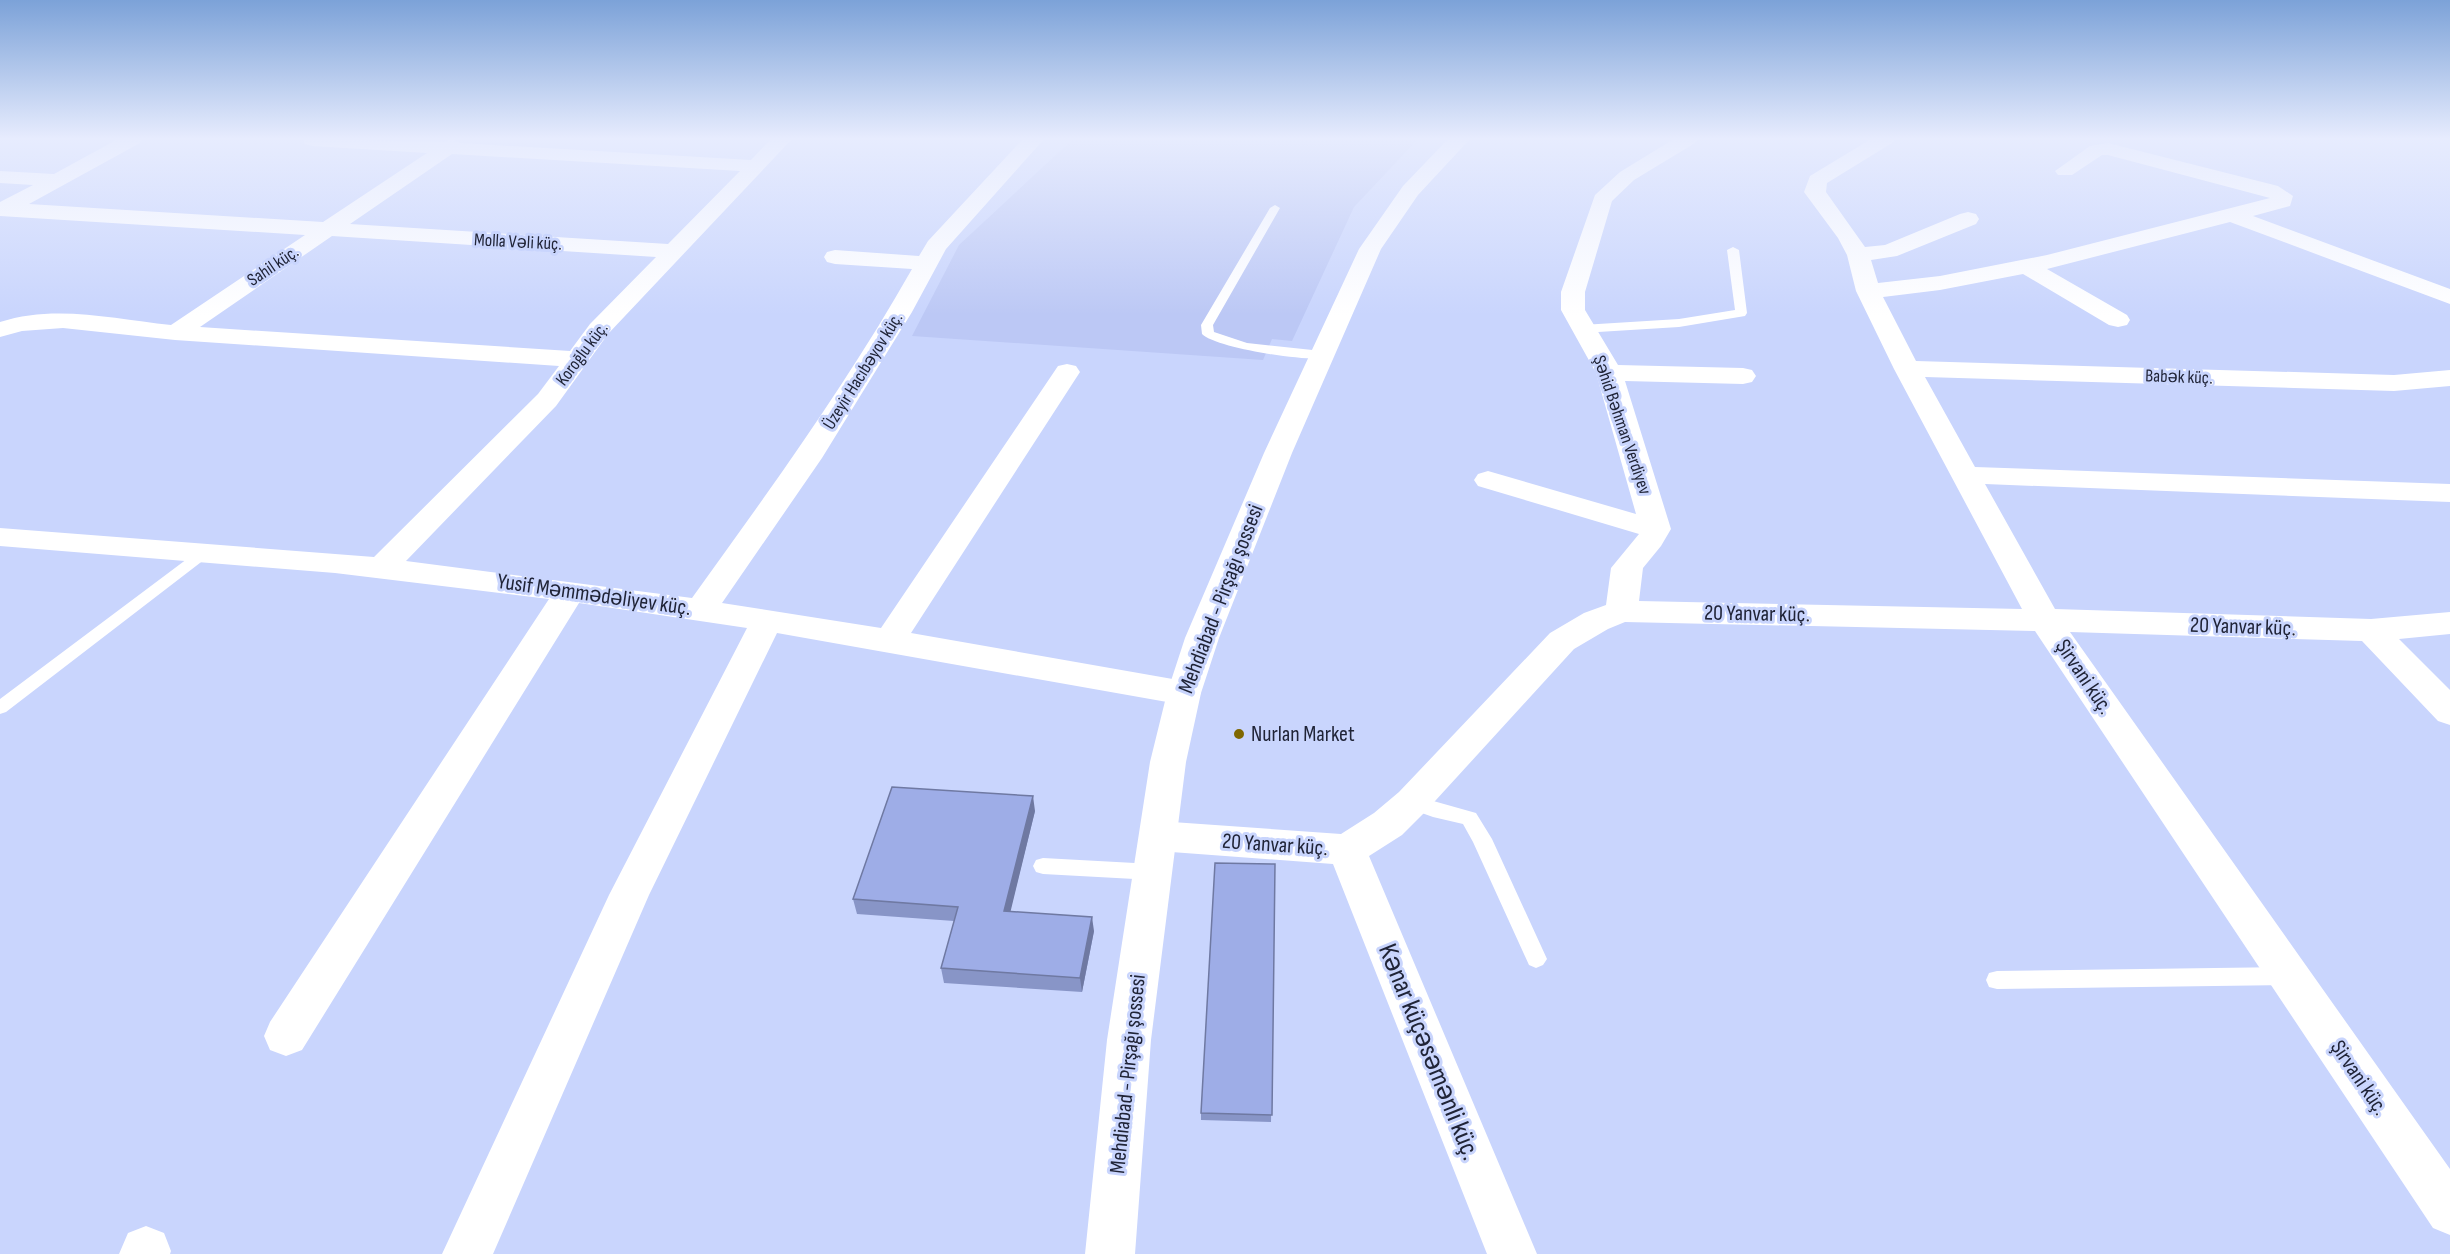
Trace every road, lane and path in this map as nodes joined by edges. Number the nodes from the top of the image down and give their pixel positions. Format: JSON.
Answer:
{"nodes":[{"id":1,"x":24,"y":198,"type":"edge"},
{"id":2,"x":375,"y":198,"type":"edge"},
{"id":3,"x":725,"y":198,"type":"edge"},
{"id":4,"x":980,"y":198,"type":"edge"},
{"id":5,"x":1405,"y":198,"type":"edge"},
{"id":6,"x":1604,"y":198,"type":"edge"},
{"id":7,"x":1819,"y":198,"type":"edge"},
{"id":8,"x":2282,"y":198,"type":"edge"},
{"id":9,"x":1275,"y":208,"type":"dead end"},
{"id":10,"x":1,"y":210,"type":"edge"},
{"id":11,"x":2231,"y":215,"type":"junction"},
{"id":12,"x":1968,"y":219,"type":"dead end"},
{"id":13,"x":325,"y":231,"type":"junction"},
{"id":14,"x":1733,"y":250,"type":"dead end"},
{"id":15,"x":674,"y":251,"type":"junction"},
{"id":16,"x":1858,"y":255,"type":"junction"},
{"id":17,"x":835,"y":257,"type":"dead end"},
{"id":18,"x":926,"y":263,"type":"junction"},
{"id":19,"x":2026,"y":266,"type":"junction"},
{"id":20,"x":1868,"y":291,"type":"junction"},
{"id":21,"x":2450,"y":297,"type":"edge"},
{"id":22,"x":2118,"y":320,"type":"dead end"},
{"id":23,"x":1582,"y":329,"type":"junction"},
{"id":24,"x":0,"y":330,"type":"edge"},
{"id":25,"x":175,"y":333,"type":"junction"},
{"id":26,"x":1322,"y":355,"type":"junction"},
{"id":27,"x":578,"y":359,"type":"junction"},
{"id":28,"x":1907,"y":369,"type":"junction"},
{"id":29,"x":1067,"y":372,"type":"dead end"},
{"id":30,"x":1608,"y":373,"type":"junction"},
{"id":31,"x":1743,"y":376,"type":"dead end"},
{"id":32,"x":2450,"y":378,"type":"edge"},
{"id":33,"x":1965,"y":475,"type":"junction"},
{"id":34,"x":1488,"y":480,"type":"dead end"},
{"id":35,"x":2450,"y":493,"type":"edge"},
{"id":36,"x":1656,"y":529,"type":"junction"},
{"id":37,"x":0,"y":537,"type":"edge"},
{"id":38,"x":204,"y":554,"type":"junction"},
{"id":39,"x":381,"y":568,"type":"junction"},
{"id":40,"x":570,"y":591,"type":"junction"},
{"id":41,"x":700,"y":610,"type":"junction"},
{"id":42,"x":1622,"y":611,"type":"junction"},
{"id":43,"x":2045,"y":620,"type":"junction"},
{"id":44,"x":767,"y":621,"type":"junction"},
{"id":45,"x":2450,"y":622,"type":"edge"},
{"id":46,"x":2371,"y":630,"type":"junction"},
{"id":47,"x":890,"y":640,"type":"junction"},
{"id":48,"x":1184,"y":693,"type":"junction"},
{"id":49,"x":0,"y":708,"type":"edge"},
{"id":50,"x":2450,"y":712,"type":"edge"},
{"id":51,"x":1412,"y":802,"type":"junction"},
{"id":52,"x":1158,"y":836,"type":"junction"},
{"id":53,"x":1347,"y":850,"type":"junction"},
{"id":54,"x":1043,"y":866,"type":"dead end"},
{"id":55,"x":1153,"y":872,"type":"junction"},
{"id":56,"x":1536,"y":960,"type":"dead end"},
{"id":57,"x":2289,"y":976,"type":"junction"},
{"id":58,"x":1997,"y":980,"type":"dead end"},
{"id":59,"x":286,"y":1036,"type":"dead end"},
{"id":60,"x":2450,"y":1211,"type":"edge"},
{"id":61,"x":467,"y":1254,"type":"edge"},
{"id":62,"x":1110,"y":1254,"type":"edge"},
{"id":63,"x":1512,"y":1254,"type":"edge"}],
"edges":[{"from":1,"to":10,"type":"street"},
{"from":2,"to":13,"type":"street","name":"Sahil küç."},
{"from":3,"to":15,"type":"street","name":"Koroğlu küç."},
{"from":4,"to":18,"type":"street","name":"Üzeyir Hacıbəyov küç."},
{"from":5,"to":26,"type":"street","name":"Mehdiabad - Pirşağı şossesi"},
{"from":6,"to":23,"type":"street","name":"Şəhid Bəhman Verdiyev"},
{"from":7,"to":16,"type":"street","name":"Şirvani küç."},
{"from":8,"to":11,"type":"street"},
{"from":9,"to":26,"type":"lane"},
{"from":10,"to":13,"type":"street","name":"Molla Vəli küç."},
{"from":11,"to":19,"type":"street"},
{"from":11,"to":21,"type":"street"},
{"from":12,"to":16,"type":"street"},
{"from":13,"to":15,"type":"street","name":"Molla Vəli küç."},
{"from":13,"to":25,"type":"street","name":"Sahil küç."},
{"from":14,"to":23,"type":"lane"},
{"from":15,"to":27,"type":"street","name":"Koroğlu küç."},
{"from":16,"to":20,"type":"street","name":"Şirvani küç."},
{"from":17,"to":18,"type":"street"},
{"from":18,"to":41,"type":"street","name":"Üzeyir Hacıbəyov küç."},
{"from":19,"to":20,"type":"street"},
{"from":19,"to":22,"type":"street"},
{"from":20,"to":28,"type":"street","name":"Şirvani küç."},
{"from":23,"to":30,"type":"street","name":"Şəhid Bəhman Verdiyev"},
{"from":24,"to":25,"type":"street"},
{"from":25,"to":27,"type":"street"},
{"from":26,"to":48,"type":"street","name":"Mehdiabad - Pirşağı şossesi"},
{"from":27,"to":39,"type":"street","name":"Koroğlu küç."},
{"from":28,"to":32,"type":"street","name":"Babək küç."},
{"from":28,"to":33,"type":"street","name":"Şirvani küç."},
{"from":29,"to":47,"type":"street"},
{"from":30,"to":31,"type":"street"},
{"from":30,"to":36,"type":"street","name":"Şəhid Bəhman Verdiyev"},
{"from":33,"to":35,"type":"street"},
{"from":33,"to":43,"type":"street","name":"Şirvani küç."},
{"from":34,"to":36,"type":"street"},
{"from":36,"to":42,"type":"street"},
{"from":37,"to":38,"type":"street","name":"Yusif Məmmədəliyev küç."},
{"from":38,"to":39,"type":"street","name":"Yusif Məmmədəliyev küç."},
{"from":38,"to":49,"type":"lane"},
{"from":39,"to":40,"type":"street","name":"Yusif Məmmədəliyev küç."},
{"from":40,"to":41,"type":"street","name":"Yusif Məmmədəliyev küç."},
{"from":40,"to":59,"type":"street"},
{"from":41,"to":44,"type":"street","name":"Yusif Məmmədəliyev küç."},
{"from":42,"to":43,"type":"street","name":"20 Yanvar küç."},
{"from":42,"to":51,"type":"street","name":"20 Yanvar küç."},
{"from":43,"to":46,"type":"street","name":"20 Yanvar küç."},
{"from":43,"to":57,"type":"street","name":"Şirvani küç."},
{"from":44,"to":47,"type":"street","name":"Yusif Məmmədəliyev küç."},
{"from":44,"to":61,"type":"street"},
{"from":45,"to":46,"type":"street","name":"20 Yanvar küç."},
{"from":46,"to":50,"type":"street"},
{"from":47,"to":48,"type":"street","name":"Yusif Məmmədəliyev küç."},
{"from":48,"to":52,"type":"street","name":"Mehdiabad - Pirşağı şossesi"},
{"from":51,"to":53,"type":"street","name":"20 Yanvar küç."},
{"from":51,"to":56,"type":"lane"},
{"from":52,"to":53,"type":"street","name":"20 Yanvar küç."},
{"from":52,"to":55,"type":"street","name":"Mehdiabad - Pirşağı şossesi"},
{"from":53,"to":63,"type":"street","name":"Kənar küçəsəmənli küç."},
{"from":54,"to":55,"type":"lane"},
{"from":55,"to":62,"type":"street","name":"Mehdiabad - Pirşağı şossesi"},
{"from":57,"to":58,"type":"lane"},
{"from":57,"to":60,"type":"street","name":"Şirvani küç."}]}
